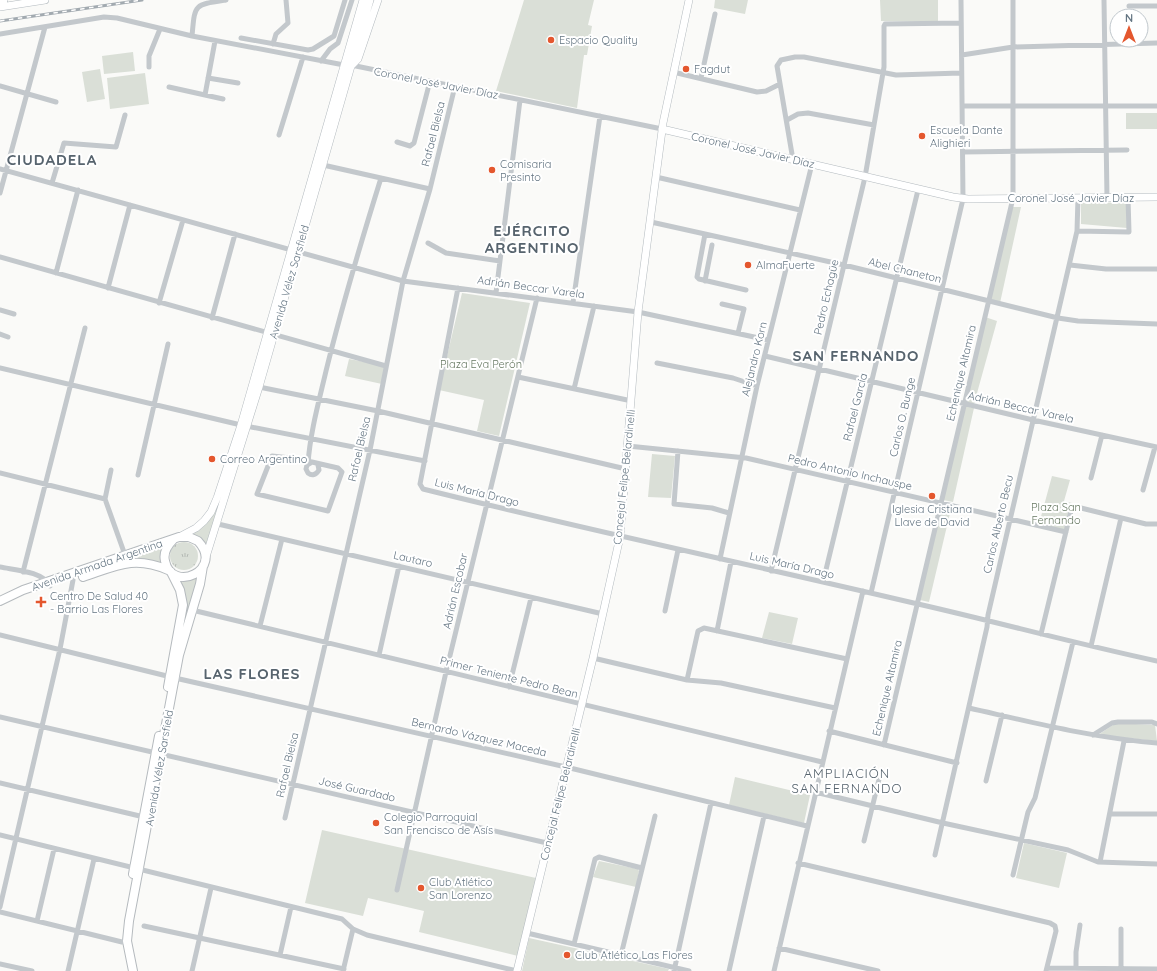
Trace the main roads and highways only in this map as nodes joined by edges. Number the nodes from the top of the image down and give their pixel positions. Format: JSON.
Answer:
{"nodes":[{"id":1,"x":4,"y":0,"type":"edge"},
{"id":2,"x":45,"y":0,"type":"edge"},
{"id":3,"x":363,"y":0,"type":"edge"},
{"id":4,"x":370,"y":0,"type":"edge"},
{"id":5,"x":378,"y":0,"type":"edge"},
{"id":6,"x":689,"y":0,"type":"edge"},
{"id":7,"x":0,"y":1,"type":"edge"},
{"id":8,"x":0,"y":6,"type":"edge"},
{"id":9,"x":348,"y":65,"type":"junction"},
{"id":10,"x":662,"y":129,"type":"junction"},
{"id":11,"x":1157,"y":198,"type":"edge"},
{"id":12,"x":294,"y":251,"type":"junction"},
{"id":13,"x":271,"y":335,"type":"junction"},
{"id":14,"x":244,"y":426,"type":"junction"},
{"id":15,"x":176,"y":538,"type":"junction"},
{"id":16,"x":204,"y":564,"type":"junction"},
{"id":17,"x":169,"y":571,"type":"junction"},
{"id":18,"x":49,"y":584,"type":"junction"},
{"id":19,"x":0,"y":601,"type":"edge"},
{"id":20,"x":0,"y":608,"type":"edge"},
{"id":21,"x":173,"y":677,"type":"junction"},
{"id":22,"x":158,"y":754,"type":"junction"},
{"id":23,"x":137,"y":869,"type":"junction"},
{"id":24,"x":127,"y":971,"type":"edge"},
{"id":25,"x":133,"y":971,"type":"edge"},
{"id":26,"x":517,"y":971,"type":"edge"}],
"edges":[{"from":1,"to":7,"type":"main road"},
{"from":2,"to":8,"type":"main road"},
{"from":3,"to":9,"type":"main road","name":"Avenida Vélez Sarsfield"},
{"from":4,"to":9,"type":"main road","name":"Avenida Vélez Sarsfield"},
{"from":5,"to":9,"type":"main road"},
{"from":6,"to":10,"type":"main road","name":"Concejal Felipe Belardinelli"},
{"from":9,"to":12,"type":"main road","name":"Avenida Vélez Sarsfield"},
{"from":9,"to":12,"type":"main road","name":"Avenida Vélez Sarsfield"},
{"from":10,"to":11,"type":"main road","name":"Coronel José Javier Díaz"},
{"from":10,"to":26,"type":"main road","name":"Concejal Felipe Belardinelli"},
{"from":12,"to":13,"type":"main road","name":"Avenida Vélez Sarsfield"},
{"from":13,"to":14,"type":"main road","name":"Avenida Vélez Sarsfield"},
{"from":13,"to":14,"type":"main road","name":"Avenida Vélez Sarsfield"},
{"from":14,"to":15,"type":"main road","name":"Avenida Vélez Sarsfield"},
{"from":14,"to":16,"type":"main road","name":"Avenida Vélez Sarsfield"},
{"from":15,"to":16,"type":"main road"},
{"from":15,"to":17,"type":"main road"},
{"from":15,"to":18,"type":"main road","name":"Avenida Armada Argentina"},
{"from":16,"to":17,"type":"main road"},
{"from":16,"to":21,"type":"main road","name":"Avenida Vélez Sarsfield"},
{"from":17,"to":18,"type":"main road","name":"Avenida Armada Argentina"},
{"from":17,"to":21,"type":"main road","name":"Avenida Vélez Sarsfield"},
{"from":18,"to":19,"type":"main road","name":"Avenida Armada Argentina"},
{"from":18,"to":20,"type":"main road","name":"Avenida Armada Argentina"},
{"from":21,"to":22,"type":"main road","name":"Avenida Vélez Sarsfield"},
{"from":22,"to":23,"type":"main road","name":"Avenida Vélez Sarsfield"},
{"from":22,"to":23,"type":"main road","name":"Avenida Vélez Sarsfield"},
{"from":23,"to":24,"type":"main road","name":"Avenida Vélez Sarsfield"},
{"from":23,"to":25,"type":"main road","name":"Avenida Vélez Sarsfield"}]}
